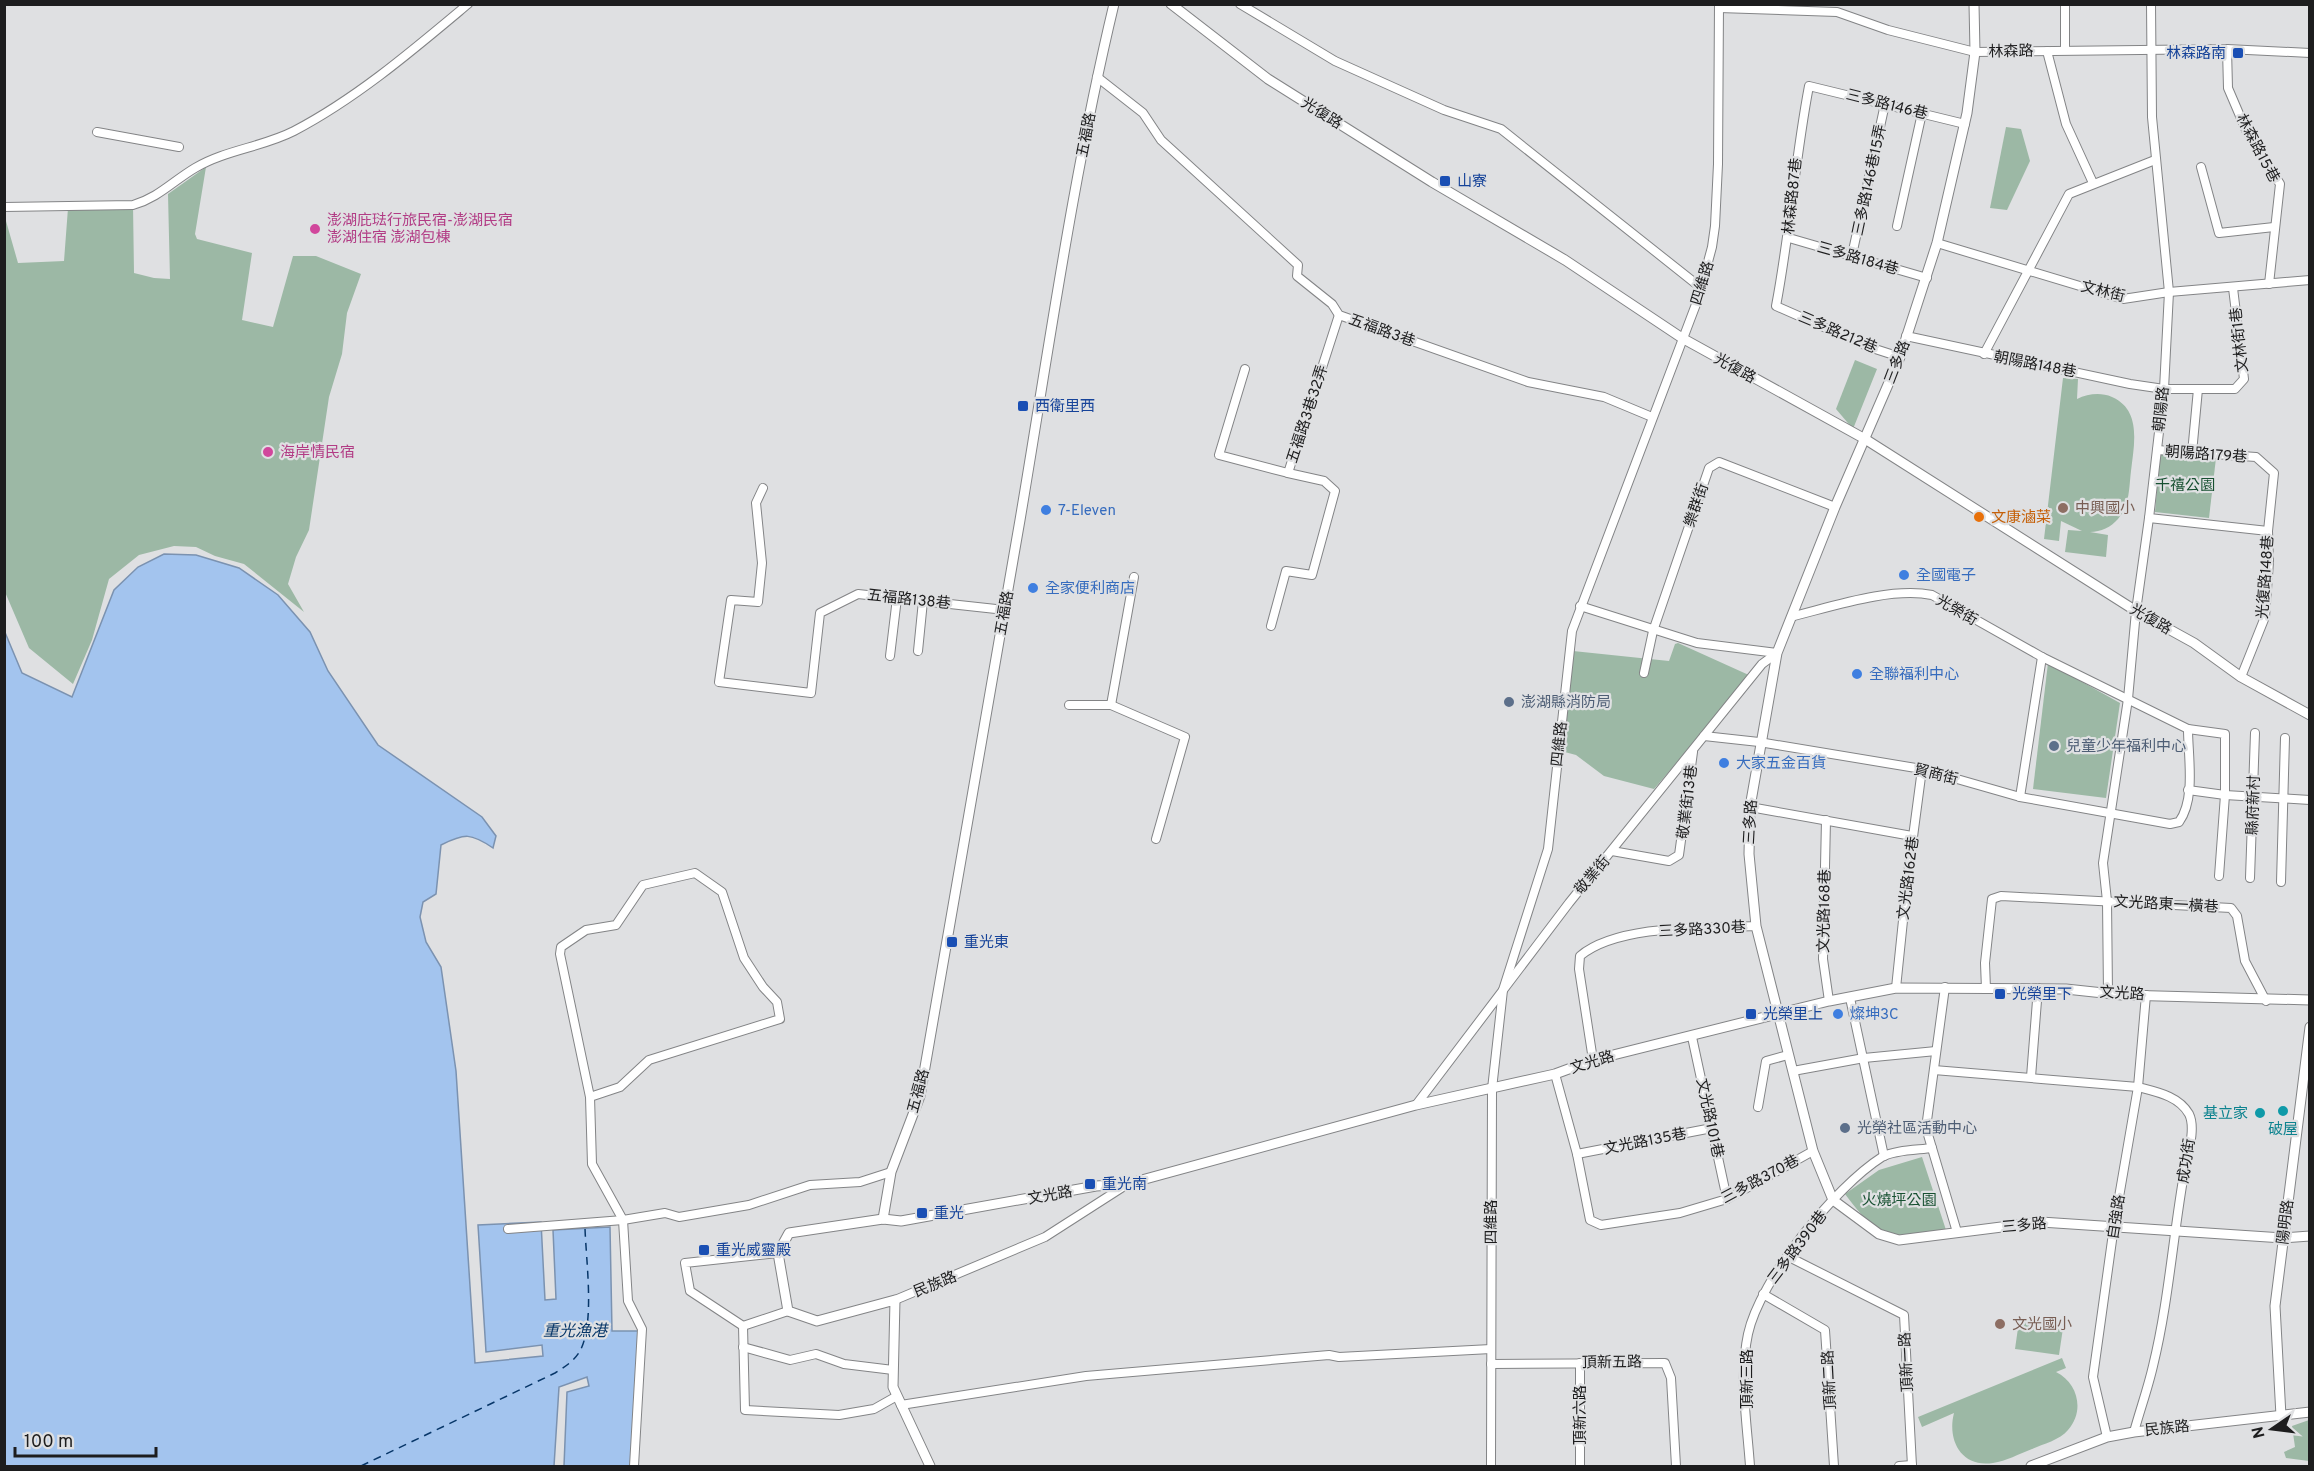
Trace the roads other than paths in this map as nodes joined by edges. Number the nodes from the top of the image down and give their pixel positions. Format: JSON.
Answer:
{"nodes":[{"id":1,"x":468,"y":4,"type":"edge"},
{"id":2,"x":1114,"y":4,"type":"edge"},
{"id":3,"x":1172,"y":4,"type":"edge"},
{"id":4,"x":1240,"y":4,"type":"edge"},
{"id":5,"x":1974,"y":4,"type":"edge"},
{"id":6,"x":2066,"y":4,"type":"edge"},
{"id":7,"x":2151,"y":4,"type":"edge"},
{"id":8,"x":1719,"y":6,"type":"edge"},
{"id":9,"x":1816,"y":7,"type":"edge"},
{"id":10,"x":2150,"y":49,"type":"junction"},
{"id":11,"x":2227,"y":49,"type":"junction"},
{"id":12,"x":2065,"y":50,"type":"junction"},
{"id":13,"x":2047,"y":51,"type":"junction"},
{"id":14,"x":1975,"y":52,"type":"junction"},
{"id":15,"x":2310,"y":52,"type":"edge"},
{"id":16,"x":1097,"y":77,"type":"junction"},
{"id":17,"x":1809,"y":86,"type":"joint"},
{"id":18,"x":1885,"y":104,"type":"junction"},
{"id":19,"x":1922,"y":113,"type":"junction"},
{"id":20,"x":1965,"y":124,"type":"junction"},
{"id":21,"x":97,"y":132,"type":"dead end"},
{"id":22,"x":179,"y":147,"type":"dead end"},
{"id":23,"x":2155,"y":160,"type":"junction"},
{"id":24,"x":2200,"y":167,"type":"dead end"},
{"id":25,"x":2093,"y":183,"type":"junction"},
{"id":26,"x":4,"y":207,"type":"edge"},
{"id":27,"x":1897,"y":226,"type":"dead end"},
{"id":28,"x":2274,"y":226,"type":"junction"},
{"id":29,"x":1789,"y":238,"type":"junction"},
{"id":30,"x":1937,"y":243,"type":"junction"},
{"id":31,"x":1852,"y":255,"type":"junction"},
{"id":32,"x":2026,"y":272,"type":"junction"},
{"id":33,"x":1927,"y":278,"type":"junction"},
{"id":34,"x":2310,"y":280,"type":"edge"},
{"id":35,"x":2269,"y":284,"type":"junction"},
{"id":36,"x":1700,"y":287,"type":"junction"},
{"id":37,"x":2233,"y":288,"type":"junction"},
{"id":38,"x":2169,"y":292,"type":"junction"},
{"id":39,"x":1776,"y":306,"type":"joint"},
{"id":40,"x":1339,"y":315,"type":"junction"},
{"id":41,"x":1906,"y":336,"type":"junction"},
{"id":42,"x":1682,"y":338,"type":"junction"},
{"id":43,"x":1984,"y":354,"type":"junction"},
{"id":44,"x":1900,"y":357,"type":"junction"},
{"id":45,"x":1245,"y":369,"type":"dead end"},
{"id":46,"x":2164,"y":389,"type":"junction"},
{"id":47,"x":2198,"y":389,"type":"junction"},
{"id":48,"x":1652,"y":417,"type":"junction"},
{"id":49,"x":1865,"y":439,"type":"junction"},
{"id":50,"x":2157,"y":450,"type":"junction"},
{"id":51,"x":2192,"y":453,"type":"junction"},
{"id":52,"x":1288,"y":473,"type":"junction"},
{"id":53,"x":2274,"y":473,"type":"joint"},
{"id":54,"x":763,"y":488,"type":"dead end"},
{"id":55,"x":1835,"y":507,"type":"junction"},
{"id":56,"x":2149,"y":518,"type":"junction"},
{"id":57,"x":2268,"y":531,"type":"junction"},
{"id":58,"x":1134,"y":577,"type":"dead end"},
{"id":59,"x":897,"y":598,"type":"junction"},
{"id":60,"x":923,"y":601,"type":"junction"},
{"id":61,"x":1580,"y":606,"type":"junction"},
{"id":62,"x":1005,"y":610,"type":"junction"},
{"id":63,"x":2136,"y":611,"type":"junction"},
{"id":64,"x":1794,"y":615,"type":"junction"},
{"id":65,"x":1271,"y":626,"type":"dead end"},
{"id":66,"x":1653,"y":631,"type":"junction"},
{"id":67,"x":918,"y":651,"type":"dead end"},
{"id":68,"x":1777,"y":653,"type":"junction"},
{"id":69,"x":890,"y":656,"type":"dead end"},
{"id":70,"x":2042,"y":657,"type":"junction"},
{"id":71,"x":1644,"y":673,"type":"dead end"},
{"id":72,"x":2241,"y":677,"type":"junction"},
{"id":73,"x":2128,"y":699,"type":"junction"},
{"id":74,"x":1069,"y":705,"type":"dead end"},
{"id":75,"x":1111,"y":705,"type":"junction"},
{"id":76,"x":2310,"y":715,"type":"edge"},
{"id":77,"x":2188,"y":729,"type":"junction"},
{"id":78,"x":2255,"y":733,"type":"dead end"},
{"id":79,"x":1704,"y":736,"type":"junction"},
{"id":80,"x":2285,"y":738,"type":"dead end"},
{"id":81,"x":1759,"y":742,"type":"junction"},
{"id":82,"x":1693,"y":750,"type":"junction"},
{"id":83,"x":1923,"y":769,"type":"junction"},
{"id":84,"x":2188,"y":790,"type":"junction"},
{"id":85,"x":2225,"y":795,"type":"junction"},
{"id":86,"x":2253,"y":796,"type":"junction"},
{"id":87,"x":2020,"y":797,"type":"junction"},
{"id":88,"x":2283,"y":800,"type":"junction"},
{"id":89,"x":2310,"y":800,"type":"edge"},
{"id":90,"x":1750,"y":807,"type":"junction"},
{"id":91,"x":2111,"y":812,"type":"junction"},
{"id":92,"x":1826,"y":820,"type":"junction"},
{"id":93,"x":1912,"y":836,"type":"junction"},
{"id":94,"x":1156,"y":839,"type":"dead end"},
{"id":95,"x":1612,"y":851,"type":"junction"},
{"id":96,"x":2219,"y":876,"type":"dead end"},
{"id":97,"x":2250,"y":878,"type":"dead end"},
{"id":98,"x":2281,"y":882,"type":"dead end"},
{"id":99,"x":2107,"y":902,"type":"junction"},
{"id":100,"x":1756,"y":926,"type":"junction"},
{"id":101,"x":1945,"y":987,"type":"junction"},
{"id":102,"x":1896,"y":988,"type":"junction"},
{"id":103,"x":2038,"y":988,"type":"junction"},
{"id":104,"x":1986,"y":989,"type":"junction"},
{"id":105,"x":1503,"y":990,"type":"junction"},
{"id":106,"x":2109,"y":993,"type":"junction"},
{"id":107,"x":2146,"y":995,"type":"junction"},
{"id":108,"x":1850,"y":998,"type":"junction"},
{"id":109,"x":2310,"y":1000,"type":"edge"},
{"id":110,"x":1829,"y":1001,"type":"junction"},
{"id":111,"x":2266,"y":1001,"type":"junction"},
{"id":112,"x":1777,"y":1014,"type":"junction"},
{"id":113,"x":2310,"y":1027,"type":"edge"},
{"id":114,"x":1692,"y":1037,"type":"junction"},
{"id":115,"x":1936,"y":1051,"type":"junction"},
{"id":116,"x":1788,"y":1055,"type":"junction"},
{"id":117,"x":1864,"y":1058,"type":"junction"},
{"id":118,"x":1593,"y":1060,"type":"junction"},
{"id":119,"x":1934,"y":1070,"type":"junction"},
{"id":120,"x":1793,"y":1071,"type":"junction"},
{"id":121,"x":1555,"y":1074,"type":"junction"},
{"id":122,"x":2031,"y":1077,"type":"junction"},
{"id":123,"x":2138,"y":1087,"type":"junction"},
{"id":124,"x":1492,"y":1089,"type":"junction"},
{"id":125,"x":590,"y":1097,"type":"junction"},
{"id":126,"x":1416,"y":1105,"type":"junction"},
{"id":127,"x":1758,"y":1107,"type":"dead end"},
{"id":128,"x":1712,"y":1128,"type":"junction"},
{"id":129,"x":1932,"y":1148,"type":"junction"},
{"id":130,"x":1813,"y":1151,"type":"junction"},
{"id":131,"x":1577,"y":1154,"type":"junction"},
{"id":132,"x":1884,"y":1156,"type":"junction"},
{"id":133,"x":891,"y":1172,"type":"junction"},
{"id":134,"x":1127,"y":1184,"type":"junction"},
{"id":135,"x":1727,"y":1199,"type":"junction"},
{"id":136,"x":1833,"y":1200,"type":"junction"},
{"id":137,"x":883,"y":1219,"type":"junction"},
{"id":138,"x":623,"y":1220,"type":"junction"},
{"id":139,"x":2114,"y":1226,"type":"junction"},
{"id":140,"x":508,"y":1229,"type":"dead end"},
{"id":141,"x":2174,"y":1230,"type":"junction"},
{"id":142,"x":1957,"y":1232,"type":"junction"},
{"id":143,"x":2310,"y":1236,"type":"edge"},
{"id":144,"x":2283,"y":1238,"type":"junction"},
{"id":145,"x":778,"y":1253,"type":"junction"},
{"id":146,"x":1787,"y":1256,"type":"junction"},
{"id":147,"x":1763,"y":1294,"type":"junction"},
{"id":148,"x":895,"y":1300,"type":"junction"},
{"id":149,"x":788,"y":1311,"type":"junction"},
{"id":150,"x":743,"y":1326,"type":"junction"},
{"id":151,"x":743,"y":1347,"type":"junction"},
{"id":152,"x":1491,"y":1349,"type":"junction"},
{"id":153,"x":1580,"y":1363,"type":"junction"},
{"id":154,"x":1491,"y":1364,"type":"junction"},
{"id":155,"x":893,"y":1370,"type":"junction"},
{"id":156,"x":899,"y":1400,"type":"junction"},
{"id":157,"x":2310,"y":1412,"type":"edge"},
{"id":158,"x":2281,"y":1416,"type":"junction"},
{"id":159,"x":2134,"y":1432,"type":"junction"},
{"id":160,"x":2107,"y":1437,"type":"junction"},
{"id":161,"x":1912,"y":1466,"type":"edge"},
{"id":162,"x":634,"y":1467,"type":"edge"},
{"id":163,"x":930,"y":1467,"type":"edge"},
{"id":164,"x":1491,"y":1467,"type":"edge"},
{"id":165,"x":1580,"y":1467,"type":"edge"},
{"id":166,"x":1676,"y":1467,"type":"edge"},
{"id":167,"x":1750,"y":1467,"type":"edge"},
{"id":168,"x":1834,"y":1467,"type":"edge"},
{"id":169,"x":1899,"y":1467,"type":"edge"},
{"id":170,"x":2031,"y":1467,"type":"edge"}],
"edges":[{"from":1,"to":26,"type":"street"},
{"from":2,"to":16,"type":"street","name":"五福路"},
{"from":3,"to":42,"type":"street","name":"光復路"},
{"from":4,"to":36,"type":"street"},
{"from":5,"to":14,"type":"street","name":"三多路"},
{"from":6,"to":12,"type":"street"},
{"from":7,"to":10,"type":"street","name":"朝陽路"},
{"from":8,"to":9,"type":"street","name":"林森路"},
{"from":8,"to":36,"type":"street","name":"四維路"},
{"from":9,"to":14,"type":"street","name":"林森路"},
{"from":10,"to":11,"type":"street","name":"林森路"},
{"from":10,"to":12,"type":"street","name":"林森路"},
{"from":10,"to":23,"type":"street","name":"朝陽路"},
{"from":11,"to":15,"type":"street","name":"林森路"},
{"from":11,"to":28,"type":"street","name":"林森路15巷"},
{"from":12,"to":13,"type":"street","name":"林森路"},
{"from":13,"to":14,"type":"street","name":"林森路"},
{"from":13,"to":25,"type":"street"},
{"from":14,"to":20,"type":"street","name":"三多路"},
{"from":16,"to":40,"type":"street","name":"五福路3巷"},
{"from":16,"to":62,"type":"street","name":"五福路"},
{"from":17,"to":18,"type":"street","name":"三多路146巷"},
{"from":17,"to":29,"type":"street","name":"林森路87巷"},
{"from":18,"to":19,"type":"street","name":"三多路146巷"},
{"from":18,"to":31,"type":"street","name":"三多路146巷15弄"},
{"from":19,"to":20,"type":"street","name":"三多路146巷"},
{"from":19,"to":27,"type":"street"},
{"from":20,"to":30,"type":"street","name":"三多路"},
{"from":21,"to":22,"type":"street"},
{"from":23,"to":25,"type":"street"},
{"from":23,"to":38,"type":"street","name":"朝陽路"},
{"from":24,"to":28,"type":"street"},
{"from":25,"to":32,"type":"street"},
{"from":28,"to":35,"type":"street","name":"林森路15巷"},
{"from":29,"to":31,"type":"street","name":"三多路184巷"},
{"from":29,"to":39,"type":"street","name":"林森路87巷"},
{"from":30,"to":32,"type":"street","name":"文林街"},
{"from":30,"to":33,"type":"street","name":"三多路"},
{"from":31,"to":33,"type":"street","name":"三多路184巷"},
{"from":32,"to":38,"type":"street","name":"文林街"},
{"from":32,"to":43,"type":"street"},
{"from":33,"to":41,"type":"street","name":"三多路"},
{"from":34,"to":35,"type":"street","name":"文林街"},
{"from":35,"to":37,"type":"street","name":"文林街"},
{"from":36,"to":42,"type":"street","name":"四維路"},
{"from":37,"to":38,"type":"street","name":"文林街"},
{"from":37,"to":47,"type":"street","name":"文林街1巷"},
{"from":38,"to":46,"type":"street","name":"朝陽路"},
{"from":39,"to":44,"type":"street","name":"三多路212巷"},
{"from":40,"to":48,"type":"street","name":"五福路3巷"},
{"from":40,"to":52,"type":"street","name":"五福路3巷32弄"},
{"from":41,"to":43,"type":"street","name":"朝陽路148巷"},
{"from":41,"to":44,"type":"street","name":"三多路"},
{"from":42,"to":48,"type":"street","name":"四維路"},
{"from":42,"to":49,"type":"street","name":"光復路"},
{"from":43,"to":46,"type":"street","name":"朝陽路148巷"},
{"from":44,"to":49,"type":"street","name":"三多路"},
{"from":45,"to":52,"type":"street"},
{"from":46,"to":47,"type":"street","name":"文林街1巷"},
{"from":46,"to":50,"type":"street","name":"朝陽路"},
{"from":47,"to":51,"type":"street"},
{"from":48,"to":61,"type":"street","name":"四維路"},
{"from":49,"to":55,"type":"street","name":"三多路"},
{"from":49,"to":63,"type":"street","name":"光復路"},
{"from":50,"to":51,"type":"street","name":"朝陽路179巷"},
{"from":50,"to":56,"type":"street","name":"朝陽路"},
{"from":51,"to":53,"type":"street","name":"朝陽路179巷"},
{"from":52,"to":65,"type":"street","name":"五福路3巷32弄"},
{"from":53,"to":57,"type":"street","name":"光復路148巷"},
{"from":54,"to":59,"type":"street","name":"五福路138巷"},
{"from":55,"to":64,"type":"street","name":"三多路"},
{"from":55,"to":66,"type":"street","name":"樂群街"},
{"from":56,"to":57,"type":"street"},
{"from":56,"to":63,"type":"street","name":"朝陽路"},
{"from":57,"to":72,"type":"street","name":"光復路148巷"},
{"from":58,"to":75,"type":"street"},
{"from":59,"to":60,"type":"street","name":"五福路138巷"},
{"from":59,"to":69,"type":"street"},
{"from":60,"to":62,"type":"street","name":"五福路138巷"},
{"from":60,"to":67,"type":"street"},
{"from":61,"to":66,"type":"street"},
{"from":61,"to":105,"type":"street","name":"四維路"},
{"from":62,"to":133,"type":"street","name":"五福路"},
{"from":63,"to":72,"type":"street","name":"光復路"},
{"from":63,"to":73,"type":"street","name":"朝陽路"},
{"from":64,"to":68,"type":"street","name":"三多路"},
{"from":64,"to":70,"type":"street","name":"光榮街"},
{"from":66,"to":68,"type":"street"},
{"from":66,"to":71,"type":"street","name":"樂群街"},
{"from":68,"to":79,"type":"street","name":"敬業街"},
{"from":68,"to":81,"type":"street","name":"三多路"},
{"from":70,"to":73,"type":"street","name":"光榮街"},
{"from":70,"to":87,"type":"street"},
{"from":72,"to":76,"type":"street","name":"光復路"},
{"from":73,"to":77,"type":"street","name":"光榮街"},
{"from":73,"to":91,"type":"street","name":"朝陽路"},
{"from":74,"to":75,"type":"street"},
{"from":75,"to":94,"type":"street"},
{"from":77,"to":84,"type":"street"},
{"from":77,"to":85,"type":"street","name":"縣府新村"},
{"from":78,"to":86,"type":"street","name":"縣府新村"},
{"from":79,"to":81,"type":"street","name":"貿商街"},
{"from":79,"to":82,"type":"street","name":"敬業街"},
{"from":80,"to":88,"type":"street","name":"縣府新村"},
{"from":81,"to":83,"type":"street","name":"貿商街"},
{"from":81,"to":90,"type":"street","name":"三多路"},
{"from":82,"to":95,"type":"street","name":"敬業街"},
{"from":82,"to":95,"type":"street","name":"敬業街13巷"},
{"from":83,"to":87,"type":"street","name":"貿商街"},
{"from":83,"to":93,"type":"street","name":"文光路162巷"},
{"from":84,"to":85,"type":"street"},
{"from":84,"to":91,"type":"street","name":"貿商街"},
{"from":85,"to":86,"type":"street"},
{"from":85,"to":96,"type":"street","name":"縣府新村"},
{"from":86,"to":88,"type":"street"},
{"from":86,"to":97,"type":"street","name":"縣府新村"},
{"from":87,"to":91,"type":"street","name":"貿商街"},
{"from":88,"to":89,"type":"street"},
{"from":88,"to":98,"type":"street","name":"縣府新村"},
{"from":90,"to":92,"type":"street"},
{"from":90,"to":100,"type":"street","name":"三多路"},
{"from":91,"to":99,"type":"street"},
{"from":92,"to":93,"type":"street"},
{"from":92,"to":110,"type":"street","name":"文光路168巷"},
{"from":93,"to":102,"type":"street","name":"文光路162巷"},
{"from":95,"to":105,"type":"street","name":"敬業街"},
{"from":99,"to":104,"type":"street","name":"文光路東一橫巷"},
{"from":99,"to":106,"type":"street"},
{"from":99,"to":111,"type":"street","name":"文光路東一橫巷"},
{"from":100,"to":112,"type":"street","name":"三多路"},
{"from":100,"to":118,"type":"street","name":"三多路330巷"},
{"from":101,"to":102,"type":"street","name":"文光路"},
{"from":101,"to":104,"type":"street","name":"文光路"},
{"from":101,"to":115,"type":"street"},
{"from":102,"to":108,"type":"street","name":"文光路"},
{"from":103,"to":104,"type":"street","name":"文光路"},
{"from":103,"to":106,"type":"street","name":"文光路"},
{"from":103,"to":122,"type":"street"},
{"from":105,"to":124,"type":"street","name":"四維路"},
{"from":105,"to":126,"type":"street","name":"敬業街"},
{"from":106,"to":107,"type":"street","name":"文光路"},
{"from":107,"to":111,"type":"street","name":"文光路"},
{"from":107,"to":123,"type":"street","name":"自強路"},
{"from":108,"to":110,"type":"street","name":"文光路"},
{"from":108,"to":117,"type":"street"},
{"from":109,"to":111,"type":"street","name":"文光路"},
{"from":110,"to":112,"type":"street","name":"文光路"},
{"from":112,"to":114,"type":"street","name":"文光路"},
{"from":112,"to":116,"type":"street","name":"三多路"},
{"from":113,"to":144,"type":"street","name":"陽明路"},
{"from":114,"to":118,"type":"street","name":"文光路"},
{"from":114,"to":128,"type":"street","name":"文光路101巷"},
{"from":115,"to":117,"type":"street"},
{"from":115,"to":119,"type":"street"},
{"from":116,"to":120,"type":"street","name":"三多路"},
{"from":116,"to":127,"type":"street"},
{"from":117,"to":120,"type":"street"},
{"from":117,"to":132,"type":"street"},
{"from":118,"to":121,"type":"street","name":"文光路"},
{"from":119,"to":122,"type":"street","name":"成功街"},
{"from":119,"to":129,"type":"street"},
{"from":120,"to":130,"type":"street","name":"三多路"},
{"from":121,"to":124,"type":"street","name":"文光路"},
{"from":121,"to":131,"type":"street"},
{"from":122,"to":123,"type":"street","name":"成功街"},
{"from":123,"to":139,"type":"street","name":"自強路"},
{"from":123,"to":141,"type":"street","name":"成功街"},
{"from":124,"to":126,"type":"street","name":"文光路"},
{"from":124,"to":152,"type":"street","name":"四維路"},
{"from":125,"to":125,"type":"street"},
{"from":125,"to":138,"type":"street"},
{"from":126,"to":134,"type":"street","name":"文光路"},
{"from":128,"to":131,"type":"street","name":"文光路135巷"},
{"from":128,"to":135,"type":"street","name":"文光路101巷"},
{"from":129,"to":132,"type":"street"},
{"from":129,"to":142,"type":"street"},
{"from":130,"to":135,"type":"street","name":"三多路370巷"},
{"from":130,"to":136,"type":"street","name":"三多路"},
{"from":131,"to":135,"type":"street","name":"三多路370巷"},
{"from":132,"to":136,"type":"street","name":"三多路390巷"},
{"from":133,"to":137,"type":"street","name":"五福路"},
{"from":133,"to":138,"type":"street"},
{"from":134,"to":137,"type":"street","name":"文光路"},
{"from":134,"to":148,"type":"street","name":"民族路"},
{"from":136,"to":142,"type":"street","name":"三多路"},
{"from":136,"to":146,"type":"street","name":"三多路390巷"},
{"from":137,"to":145,"type":"street","name":"文光路"},
{"from":138,"to":140,"type":"street"},
{"from":138,"to":162,"type":"street"},
{"from":139,"to":141,"type":"street","name":"三多路"},
{"from":139,"to":142,"type":"street","name":"三多路"},
{"from":139,"to":160,"type":"street","name":"自強路"},
{"from":141,"to":144,"type":"street","name":"三多路"},
{"from":141,"to":159,"type":"street","name":"成功街"},
{"from":143,"to":144,"type":"street","name":"三多路"},
{"from":144,"to":158,"type":"street","name":"陽明路"},
{"from":145,"to":149,"type":"street"},
{"from":145,"to":150,"type":"street"},
{"from":146,"to":147,"type":"street","name":"三多路390巷"},
{"from":146,"to":161,"type":"street","name":"頂新一路"},
{"from":147,"to":167,"type":"street","name":"頂新三路"},
{"from":147,"to":168,"type":"street","name":"頂新二路"},
{"from":148,"to":149,"type":"street"},
{"from":148,"to":155,"type":"street","name":"民族路"},
{"from":149,"to":150,"type":"street"},
{"from":150,"to":151,"type":"street"},
{"from":151,"to":155,"type":"street"},
{"from":151,"to":156,"type":"street"},
{"from":152,"to":154,"type":"street","name":"四維路"},
{"from":152,"to":156,"type":"street"},
{"from":153,"to":154,"type":"street","name":"頂新五路"},
{"from":153,"to":165,"type":"street","name":"頂新六路"},
{"from":153,"to":166,"type":"street","name":"頂新五路"},
{"from":154,"to":164,"type":"street","name":"四維路"},
{"from":155,"to":156,"type":"street","name":"民族路"},
{"from":156,"to":163,"type":"street","name":"民族路"},
{"from":157,"to":158,"type":"street","name":"民族路"},
{"from":158,"to":159,"type":"street","name":"民族路"},
{"from":159,"to":160,"type":"street","name":"民族路"},
{"from":160,"to":170,"type":"street","name":"民族路"},
{"from":161,"to":169,"type":"street"}]}
